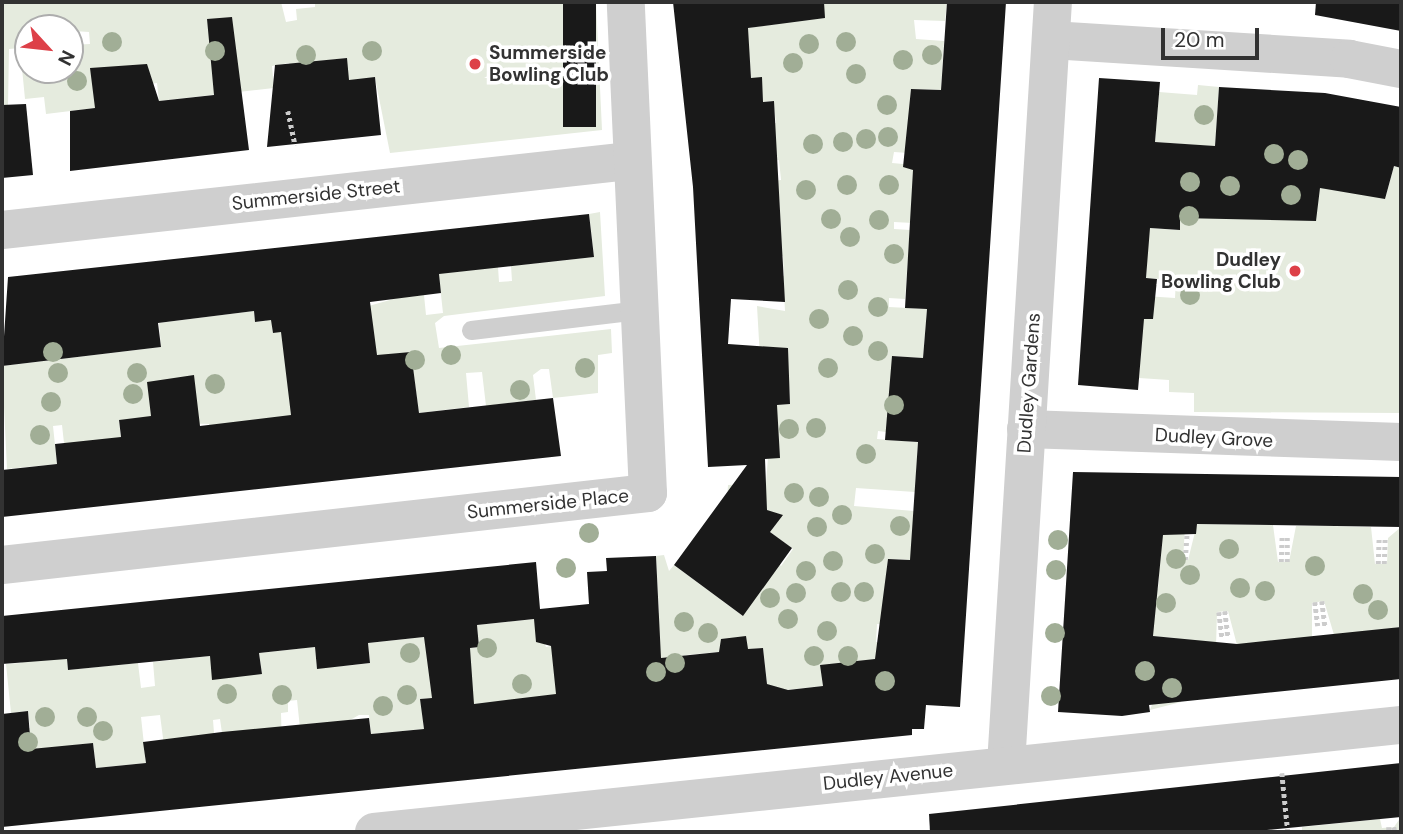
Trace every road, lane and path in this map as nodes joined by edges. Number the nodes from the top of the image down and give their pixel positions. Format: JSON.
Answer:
{"nodes":[{"id":1,"x":626,"y":2,"type":"edge"},
{"id":2,"x":1053,"y":2,"type":"edge"},
{"id":3,"x":1051,"y":40,"type":"junction"},
{"id":4,"x":1401,"y":69,"type":"edge"},
{"id":5,"x":288,"y":111,"type":"dead end"},
{"id":6,"x":295,"y":145,"type":"dead end"},
{"id":7,"x":630,"y":160,"type":"junction"},
{"id":8,"x":2,"y":230,"type":"edge"},
{"id":9,"x":638,"y":310,"type":"junction"},
{"id":10,"x":471,"y":330,"type":"dead end"},
{"id":11,"x":1026,"y":429,"type":"junction"},
{"id":12,"x":1401,"y":442,"type":"edge"},
{"id":13,"x":1187,"y":534,"type":"dead end"},
{"id":14,"x":1284,"y":536,"type":"dead end"},
{"id":15,"x":1382,"y":538,"type":"dead end"},
{"id":16,"x":1185,"y":560,"type":"dead end"},
{"id":17,"x":1284,"y":562,"type":"dead end"},
{"id":18,"x":1381,"y":564,"type":"dead end"},
{"id":19,"x":2,"y":565,"type":"edge"},
{"id":20,"x":1319,"y":602,"type":"dead end"},
{"id":21,"x":1222,"y":612,"type":"dead end"},
{"id":22,"x":1321,"y":626,"type":"dead end"},
{"id":23,"x":1225,"y":636,"type":"dead end"},
{"id":24,"x":1401,"y":725,"type":"edge"},
{"id":25,"x":1278,"y":737,"type":"junction"},
{"id":26,"x":1006,"y":765,"type":"junction"},
{"id":27,"x":374,"y":832,"type":"edge"},
{"id":28,"x":1288,"y":832,"type":"edge"}],
"edges":[{"from":1,"to":7,"type":"street","name":"Summerside Place"},
{"from":2,"to":3,"type":"street","name":"Dudley Gardens"},
{"from":3,"to":4,"type":"street"},
{"from":3,"to":11,"type":"street","name":"Dudley Gardens"},
{"from":5,"to":6,"type":"path"},
{"from":7,"to":8,"type":"street","name":"Summerside Street"},
{"from":7,"to":9,"type":"street","name":"Summerside Place"},
{"from":9,"to":10,"type":"lane"},
{"from":9,"to":19,"type":"street","name":"Summerside Place"},
{"from":11,"to":12,"type":"street","name":"Dudley Grove"},
{"from":11,"to":26,"type":"street","name":"Dudley Gardens"},
{"from":13,"to":16,"type":"path"},
{"from":14,"to":17,"type":"path"},
{"from":15,"to":18,"type":"path"},
{"from":20,"to":22,"type":"path"},
{"from":21,"to":23,"type":"path"},
{"from":24,"to":25,"type":"street","name":"Dudley Avenue"},
{"from":25,"to":26,"type":"street","name":"Dudley Avenue"},
{"from":25,"to":28,"type":"path"},
{"from":26,"to":27,"type":"street","name":"Dudley Avenue"}]}
